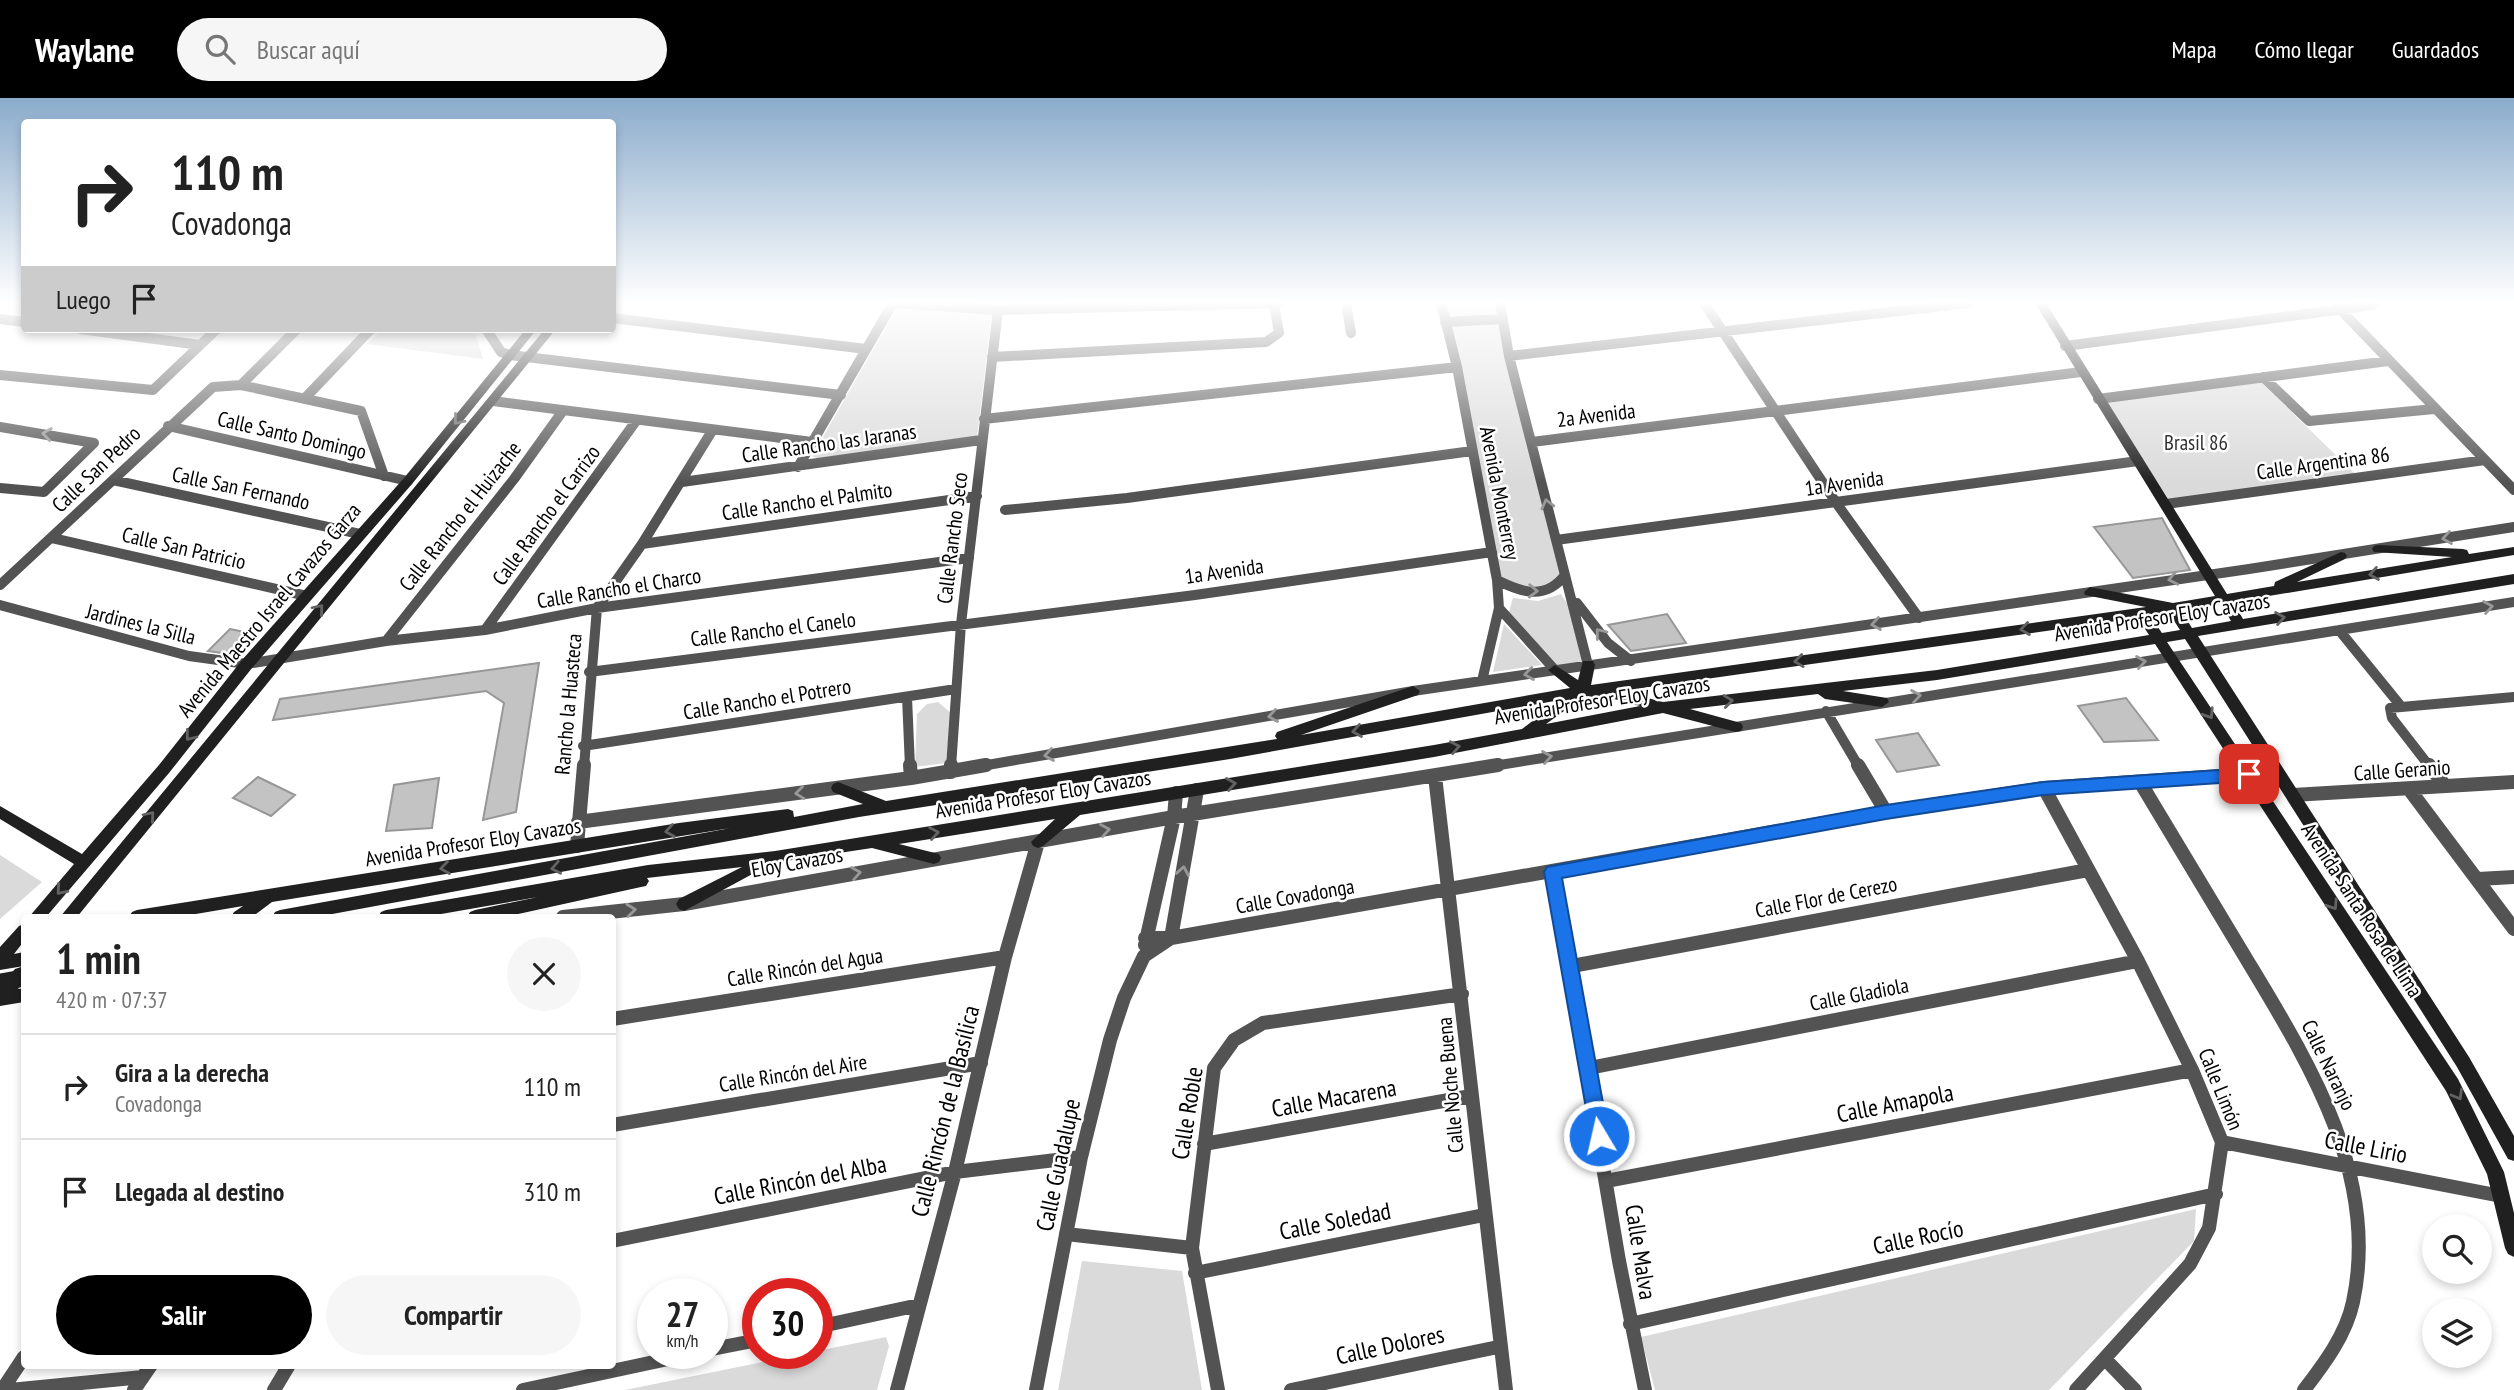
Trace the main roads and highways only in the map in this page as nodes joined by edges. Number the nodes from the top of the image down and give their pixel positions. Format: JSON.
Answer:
{"nodes":[{"id":1,"x":503,"y":363,"type":"edge"},
{"id":2,"x":523,"y":363,"type":"edge"},
{"id":3,"x":2076,"y":363,"type":"edge"},
{"id":4,"x":2378,"y":550,"type":"road end"},
{"id":5,"x":2514,"y":551,"type":"edge"},
{"id":6,"x":2489,"y":555,"type":"junction"},
{"id":7,"x":2341,"y":556,"type":"road end"},
{"id":8,"x":2514,"y":579,"type":"edge"},
{"id":9,"x":2090,"y":592,"type":"road end"},
{"id":10,"x":2267,"y":592,"type":"junction"},
{"id":11,"x":2224,"y":600,"type":"junction"},
{"id":12,"x":2172,"y":607,"type":"junction"},
{"id":13,"x":2141,"y":612,"type":"junction"},
{"id":14,"x":2240,"y":625,"type":"junction"},
{"id":15,"x":2189,"y":634,"type":"junction"},
{"id":16,"x":2161,"y":638,"type":"junction"},
{"id":17,"x":1588,"y":665,"type":"road end"},
{"id":18,"x":1555,"y":670,"type":"road end"},
{"id":19,"x":1413,"y":691,"type":"road end"},
{"id":20,"x":1583,"y":691,"type":"junction"},
{"id":21,"x":1803,"y":691,"type":"junction"},
{"id":22,"x":1882,"y":702,"type":"road end"},
{"id":23,"x":1664,"y":707,"type":"junction"},
{"id":24,"x":1736,"y":727,"type":"road end"},
{"id":25,"x":1511,"y":736,"type":"junction"},
{"id":26,"x":1230,"y":753,"type":"junction"},
{"id":27,"x":838,"y":788,"type":"road end"},
{"id":28,"x":884,"y":807,"type":"junction"},
{"id":29,"x":1076,"y":810,"type":"junction"},
{"id":30,"x":859,"y":811,"type":"junction"},
{"id":31,"x":0,"y":812,"type":"edge"},
{"id":32,"x":1038,"y":842,"type":"road end"},
{"id":33,"x":870,"y":843,"type":"junction"},
{"id":34,"x":775,"y":857,"type":"junction"},
{"id":35,"x":933,"y":858,"type":"road end"},
{"id":36,"x":85,"y":863,"type":"junction"},
{"id":37,"x":696,"y":865,"type":"junction"},
{"id":38,"x":276,"y":895,"type":"junction"},
{"id":39,"x":684,"y":904,"type":"road end"},
{"id":40,"x":214,"y":911,"type":"edge"},
{"id":41,"x":40,"y":914,"type":"edge"},
{"id":42,"x":70,"y":914,"type":"edge"},
{"id":43,"x":175,"y":914,"type":"edge"},
{"id":44,"x":244,"y":914,"type":"edge"},
{"id":45,"x":296,"y":914,"type":"edge"},
{"id":46,"x":403,"y":914,"type":"edge"},
{"id":47,"x":489,"y":914,"type":"edge"},
{"id":48,"x":21,"y":934,"type":"edge"},
{"id":49,"x":21,"y":935,"type":"edge"},
{"id":50,"x":0,"y":939,"type":"edge"},
{"id":51,"x":21,"y":959,"type":"edge"},
{"id":52,"x":0,"y":960,"type":"edge"},
{"id":53,"x":21,"y":974,"type":"edge"},
{"id":54,"x":21,"y":978,"type":"edge"},
{"id":55,"x":0,"y":982,"type":"edge"},
{"id":56,"x":21,"y":996,"type":"edge"},
{"id":57,"x":0,"y":999,"type":"edge"},
{"id":58,"x":2514,"y":1153,"type":"edge"},
{"id":59,"x":2514,"y":1248,"type":"edge"}],
"edges":[{"from":1,"to":36,"type":"main road","name":"Avenida Maestro Israel Cavazos Garza","one_way":true},
{"from":42,"to":2,"type":"main road","name":"Avenida Maestro Israel Cavazos Garza","one_way":true},
{"from":3,"to":11,"type":"main road"},
{"from":4,"to":6,"type":"main road"},
{"from":5,"to":6,"type":"main road","name":"Avenida Profesor Eloy Cavazos"},
{"from":6,"to":10,"type":"main road","name":"Avenida Profesor Eloy Cavazos","one_way":true},
{"from":7,"to":10,"type":"main road"},
{"from":14,"to":8,"type":"main road","name":"Avenida Profesor Eloy Cavazos","one_way":true},
{"from":9,"to":12,"type":"main road"},
{"from":10,"to":11,"type":"main road","name":"Avenida Profesor Eloy Cavazos"},
{"from":11,"to":12,"type":"main road","name":"Avenida Profesor Eloy Cavazos"},
{"from":11,"to":14,"type":"main road"},
{"from":12,"to":13,"type":"main road","name":"Avenida Profesor Eloy Cavazos"},
{"from":12,"to":15,"type":"main road","name":"Avenida Santa Rosa de Lima"},
{"from":13,"to":16,"type":"main road","name":"Avenida Santa Rosa de Lima"},
{"from":13,"to":20,"type":"main road","name":"Avenida Profesor Eloy Cavazos","one_way":true},
{"from":14,"to":15,"type":"main road","name":"Avenida Profesor Eloy Cavazos"},
{"from":15,"to":16,"type":"main road","name":"Avenida Profesor Eloy Cavazos"},
{"from":15,"to":58,"type":"main road","name":"Avenida Santa Rosa de Lima"},
{"from":16,"to":21,"type":"main road","name":"Avenida Profesor Eloy Cavazos"},
{"from":16,"to":59,"type":"main road","name":"Avenida Santa Rosa de Lima","one_way":true},
{"from":17,"to":20,"type":"main road"},
{"from":18,"to":20,"type":"main road"},
{"from":19,"to":26,"type":"main road"},
{"from":20,"to":23,"type":"main road"},
{"from":20,"to":25,"type":"main road"},
{"from":20,"to":26,"type":"main road","name":"Avenida Profesor Eloy Cavazos","one_way":true},
{"from":21,"to":22,"type":"main road"},
{"from":23,"to":21,"type":"main road","name":"Avenida Profesor Eloy Cavazos","one_way":true},
{"from":23,"to":24,"type":"main road"},
{"from":23,"to":25,"type":"main road","name":"Avenida Profesor Eloy Cavazos"},
{"from":29,"to":25,"type":"main road","name":"Avenida Profesor Eloy Cavazos","one_way":true},
{"from":26,"to":28,"type":"main road","name":"Avenida Profesor Eloy Cavazos"},
{"from":27,"to":28,"type":"main road"},
{"from":28,"to":30,"type":"main road","name":"Avenida Profesor Eloy Cavazos"},
{"from":29,"to":32,"type":"main road"},
{"from":33,"to":29,"type":"main road","name":"Avenida Profesor Eloy Cavazos","one_way":true},
{"from":30,"to":38,"type":"main road","name":"Avenida Profesor Eloy Cavazos","one_way":true},
{"from":30,"to":45,"type":"main road","name":"Avenida Profesor Eloy Cavazos","one_way":true},
{"from":31,"to":36,"type":"main road"},
{"from":33,"to":34,"type":"main road","name":"Avenida Profesor Eloy Cavazos"},
{"from":33,"to":35,"type":"main road"},
{"from":34,"to":37,"type":"main road","name":"Avenida Profesor Eloy Cavazos"},
{"from":34,"to":39,"type":"main road"},
{"from":36,"to":41,"type":"main road","name":"Avenida Maestro Israel Cavazos Garza","one_way":true},
{"from":37,"to":46,"type":"main road","name":"Avenida Profesor Eloy Cavazos"},
{"from":37,"to":47,"type":"main road","name":"Avenida Profesor Eloy Cavazos"},
{"from":38,"to":40,"type":"main road","name":"Avenida Profesor Eloy Cavazos"},
{"from":38,"to":44,"type":"main road"},
{"from":40,"to":43,"type":"main road","name":"Avenida Profesor Eloy Cavazos"},
{"from":48,"to":50,"type":"main road"},
{"from":49,"to":52,"type":"main road"},
{"from":51,"to":52,"type":"main road"},
{"from":53,"to":57,"type":"main road"},
{"from":54,"to":55,"type":"main road","bridge":true},
{"from":56,"to":57,"type":"main road"}]}
